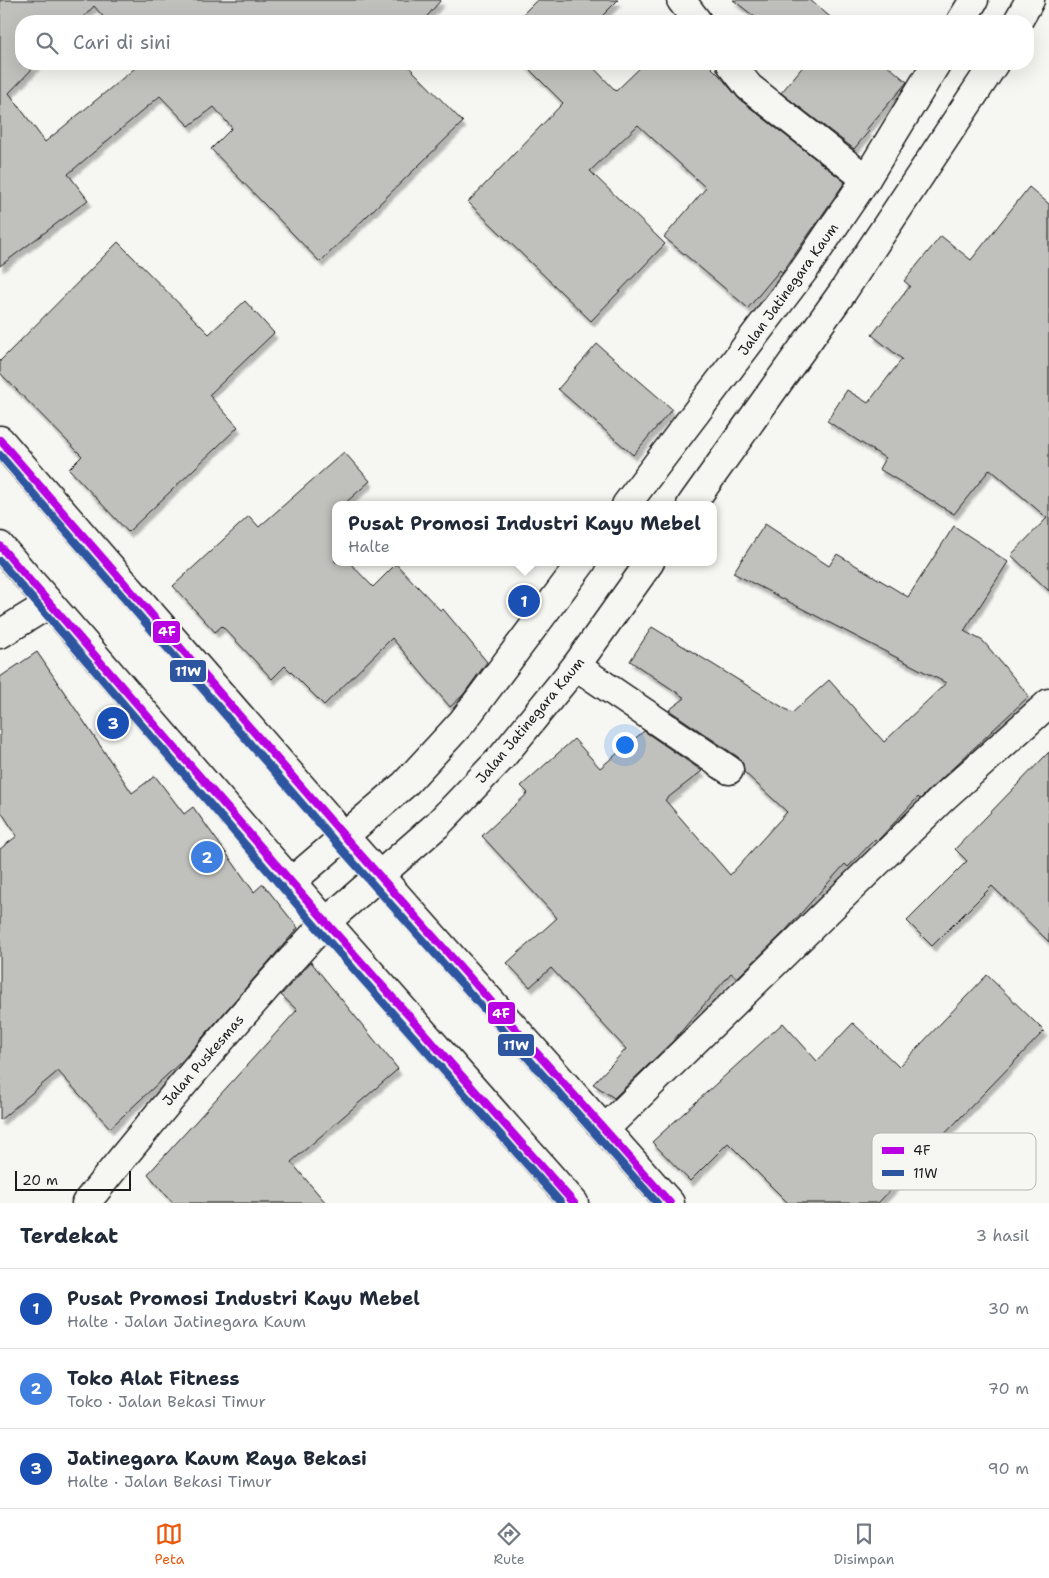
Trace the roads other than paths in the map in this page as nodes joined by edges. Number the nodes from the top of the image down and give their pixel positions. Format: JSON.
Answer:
{"nodes":[{"id":1,"x":681,"y":0,"type":"edge"},
{"id":2,"x":974,"y":0,"type":"edge"},
{"id":3,"x":1030,"y":0,"type":"edge"},
{"id":4,"x":692,"y":15,"type":"edge"},
{"id":5,"x":965,"y":15,"type":"edge"},
{"id":6,"x":1021,"y":15,"type":"edge"},
{"id":7,"x":736,"y":70,"type":"edge"},
{"id":8,"x":932,"y":70,"type":"edge"},
{"id":9,"x":990,"y":70,"type":"edge"},
{"id":10,"x":866,"y":179,"type":"junction"},
{"id":11,"x":804,"y":270,"type":"junction"},
{"id":12,"x":842,"y":293,"type":"junction"},
{"id":13,"x":0,"y":440,"type":"edge"},
{"id":14,"x":629,"y":501,"type":"edge"},
{"id":15,"x":694,"y":501,"type":"edge"},
{"id":16,"x":0,"y":546,"type":"edge"},
{"id":17,"x":579,"y":566,"type":"edge"},
{"id":18,"x":647,"y":566,"type":"edge"},
{"id":19,"x":49,"y":604,"type":"junction"},
{"id":20,"x":0,"y":634,"type":"edge"},
{"id":21,"x":576,"y":666,"type":"junction"},
{"id":22,"x":1049,"y":702,"type":"edge"},
{"id":23,"x":729,"y":770,"type":"dead end"},
{"id":24,"x":345,"y":836,"type":"junction"},
{"id":25,"x":380,"y":875,"type":"junction"},
{"id":26,"x":291,"y":882,"type":"junction"},
{"id":27,"x":326,"y":922,"type":"junction"},
{"id":28,"x":605,"y":1129,"type":"junction"},
{"id":29,"x":86,"y":1203,"type":"edge"},
{"id":30,"x":574,"y":1203,"type":"edge"},
{"id":31,"x":670,"y":1203,"type":"edge"}],
"edges":[{"from":1,"to":4,"type":"street"},
{"from":2,"to":5,"type":"street"},
{"from":3,"to":6,"type":"street"},
{"from":7,"to":10,"type":"street"},
{"from":8,"to":10,"type":"street","name":"Jalan Jatinegara Kaum"},
{"from":9,"to":12,"type":"street"},
{"from":10,"to":11,"type":"street","name":"Jalan Jatinegara Kaum"},
{"from":11,"to":12,"type":"street"},
{"from":11,"to":14,"type":"street","name":"Jalan Jatinegara Kaum"},
{"from":12,"to":15,"type":"street"},
{"from":13,"to":24,"type":"street"},
{"from":16,"to":19,"type":"street"},
{"from":17,"to":24,"type":"street"},
{"from":18,"to":21,"type":"street","name":"Jalan Jatinegara Kaum"},
{"from":19,"to":20,"type":"street"},
{"from":19,"to":26,"type":"street"},
{"from":21,"to":23,"type":"street"},
{"from":21,"to":25,"type":"street","name":"Jalan Jatinegara Kaum"},
{"from":22,"to":28,"type":"street"},
{"from":24,"to":25,"type":"street"},
{"from":24,"to":26,"type":"street"},
{"from":25,"to":27,"type":"street","name":"Jalan Jatinegara Kaum"},
{"from":25,"to":28,"type":"street"},
{"from":26,"to":27,"type":"street"},
{"from":27,"to":29,"type":"street","name":"Jalan Puskesmas"},
{"from":27,"to":30,"type":"street"},
{"from":28,"to":31,"type":"street"}]}
